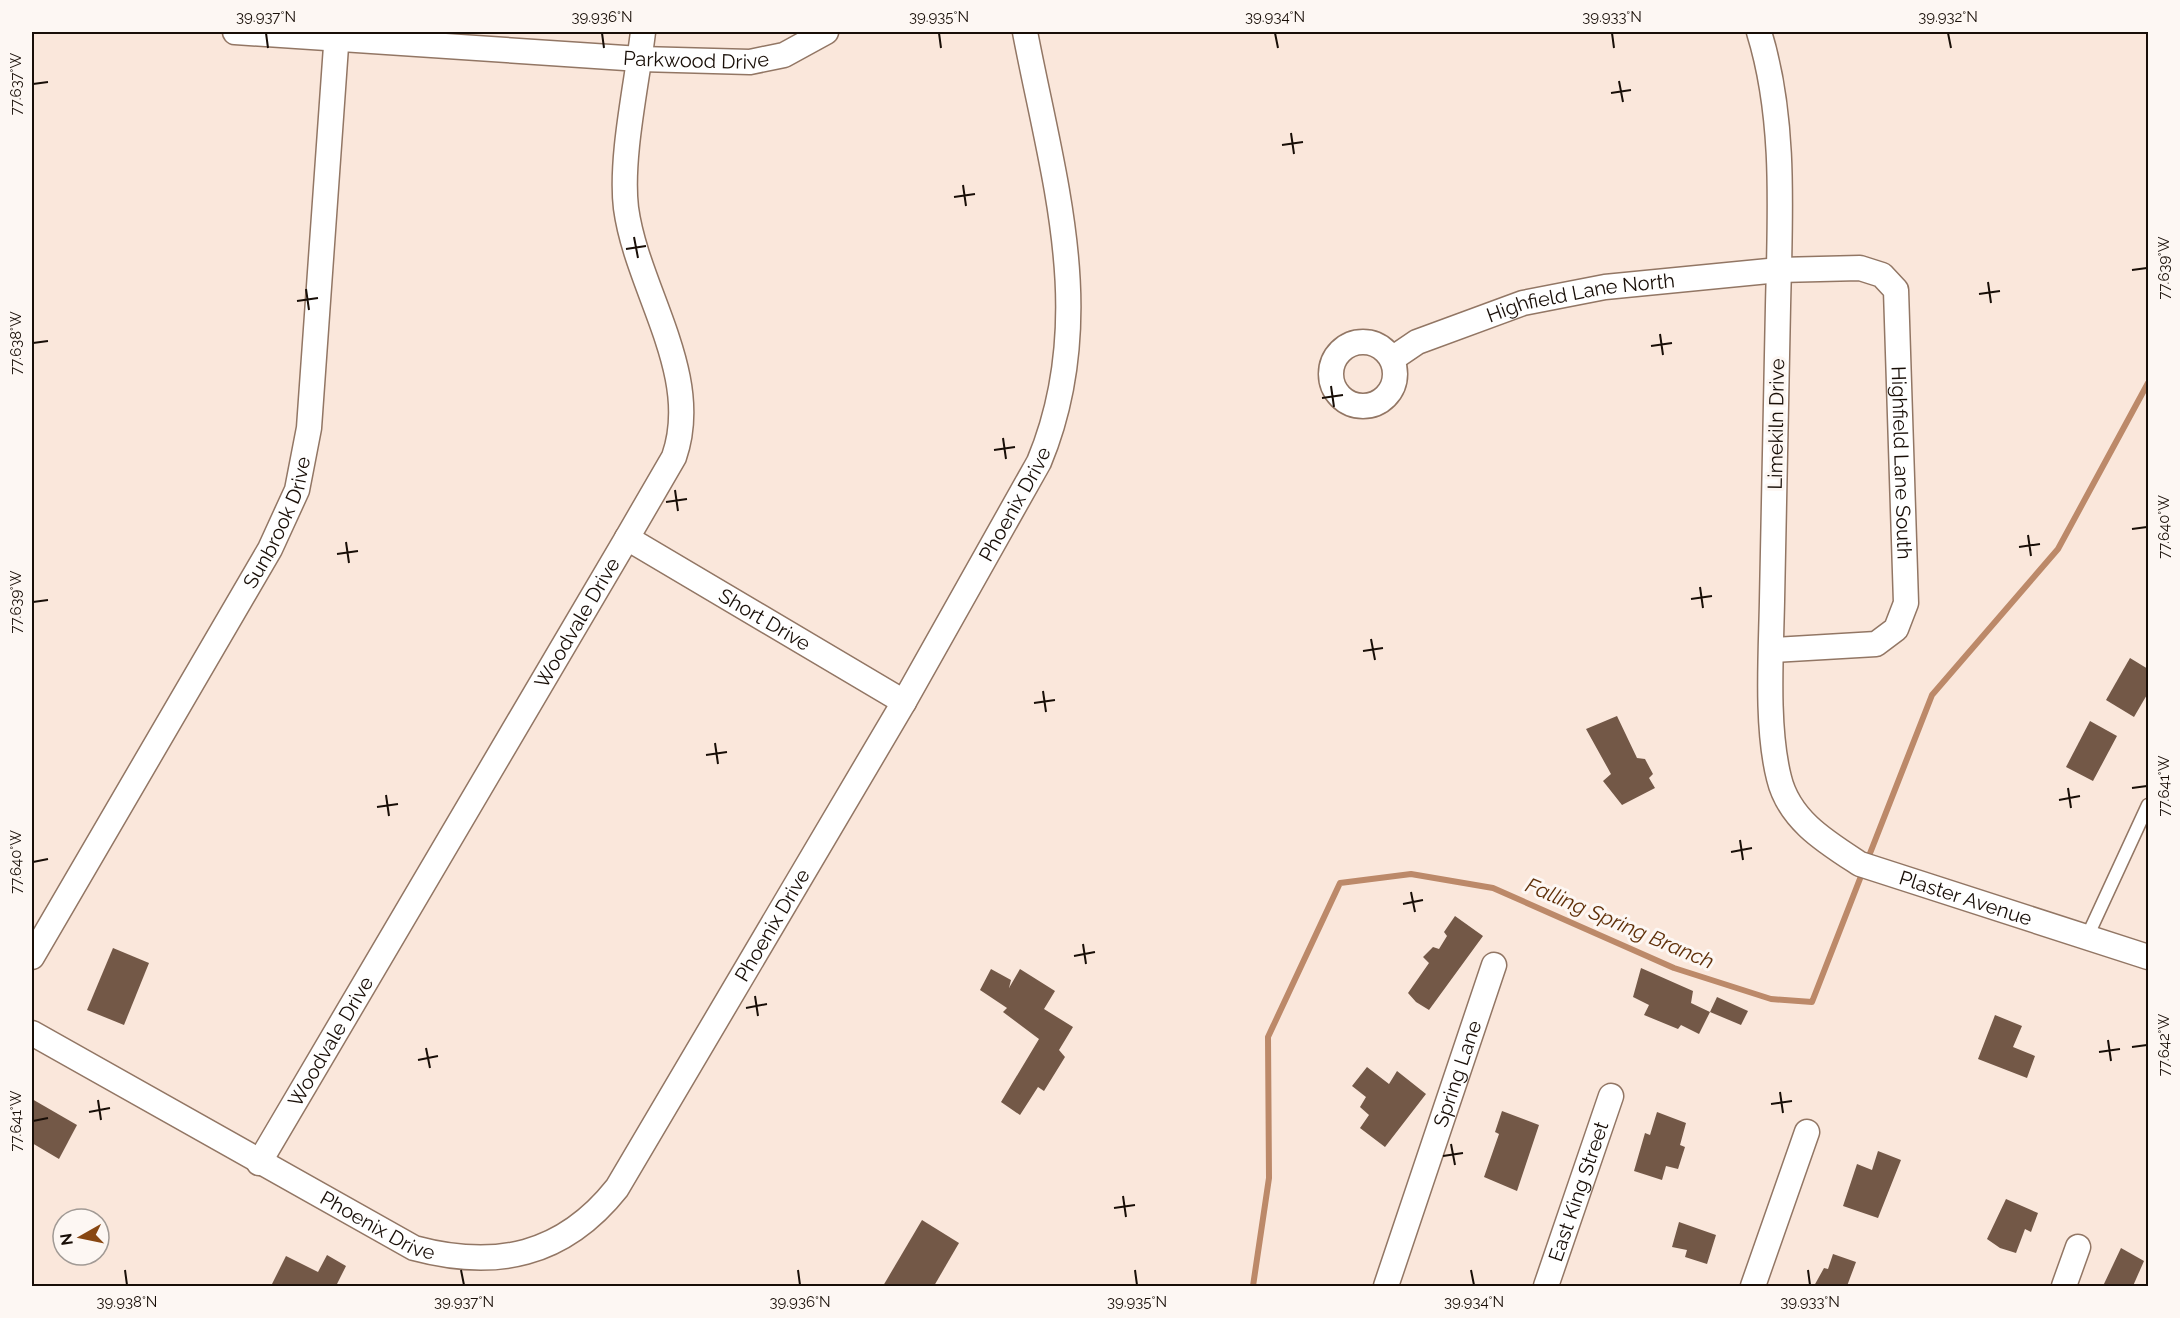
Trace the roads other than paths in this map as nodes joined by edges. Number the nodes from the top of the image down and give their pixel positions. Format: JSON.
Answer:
{"nodes":[{"id":1,"x":235,"y":32,"type":"edge"},
{"id":2,"x":643,"y":32,"type":"edge"},
{"id":3,"x":826,"y":32,"type":"edge"},
{"id":4,"x":1025,"y":32,"type":"edge"},
{"id":5,"x":1759,"y":32,"type":"edge"},
{"id":6,"x":336,"y":36,"type":"edge"},
{"id":7,"x":640,"y":59,"type":"junction"},
{"id":8,"x":1779,"y":270,"type":"junction"},
{"id":9,"x":1392,"y":359,"type":"dead end"},
{"id":10,"x":627,"y":538,"type":"junction"},
{"id":11,"x":1772,"y":650,"type":"junction"},
{"id":12,"x":904,"y":702,"type":"junction"},
{"id":13,"x":2148,"y":805,"type":"edge"},
{"id":14,"x":1795,"y":814,"type":"joint"},
{"id":15,"x":2087,"y":937,"type":"junction"},
{"id":16,"x":32,"y":957,"type":"edge"},
{"id":17,"x":2148,"y":957,"type":"edge"},
{"id":18,"x":1494,"y":965,"type":"dead end"},
{"id":19,"x":32,"y":1033,"type":"edge"},
{"id":20,"x":1611,"y":1096,"type":"dead end"},
{"id":21,"x":1807,"y":1132,"type":"dead end"},
{"id":22,"x":259,"y":1163,"type":"junction"},
{"id":23,"x":2078,"y":1247,"type":"dead end"},
{"id":24,"x":1386,"y":1287,"type":"edge"},
{"id":25,"x":1546,"y":1287,"type":"edge"},
{"id":26,"x":1753,"y":1287,"type":"edge"},
{"id":27,"x":2064,"y":1287,"type":"edge"}],
"edges":[{"from":1,"to":6,"type":"street","name":"Parkwood Drive"},
{"from":2,"to":7,"type":"street","name":"Woodvale Drive"},
{"from":3,"to":7,"type":"street","name":"Parkwood Drive"},
{"from":4,"to":12,"type":"street","name":"Phoenix Drive"},
{"from":5,"to":8,"type":"street","name":"Limekiln Drive"},
{"from":6,"to":7,"type":"street","name":"Parkwood Drive"},
{"from":6,"to":16,"type":"street","name":"Sunbrook Drive"},
{"from":7,"to":10,"type":"street","name":"Woodvale Drive"},
{"from":8,"to":9,"type":"street","name":"Highfield Lane North"},
{"from":8,"to":11,"type":"street","name":"Limekiln Drive"},
{"from":8,"to":11,"type":"street","name":"Highfield Lane South"},
{"from":10,"to":12,"type":"street","name":"Short Drive"},
{"from":10,"to":22,"type":"street","name":"Woodvale Drive"},
{"from":11,"to":14,"type":"street","name":"Limekiln Drive"},
{"from":12,"to":22,"type":"street","name":"Phoenix Drive"},
{"from":13,"to":15,"type":"lane"},
{"from":14,"to":15,"type":"street","name":"Plaster Avenue"},
{"from":15,"to":17,"type":"street","name":"Plaster Avenue"},
{"from":18,"to":24,"type":"street","name":"Spring Lane"},
{"from":19,"to":22,"type":"street","name":"Phoenix Drive"},
{"from":20,"to":25,"type":"street","name":"East King Street"},
{"from":21,"to":26,"type":"street"},
{"from":23,"to":27,"type":"street"}]}
